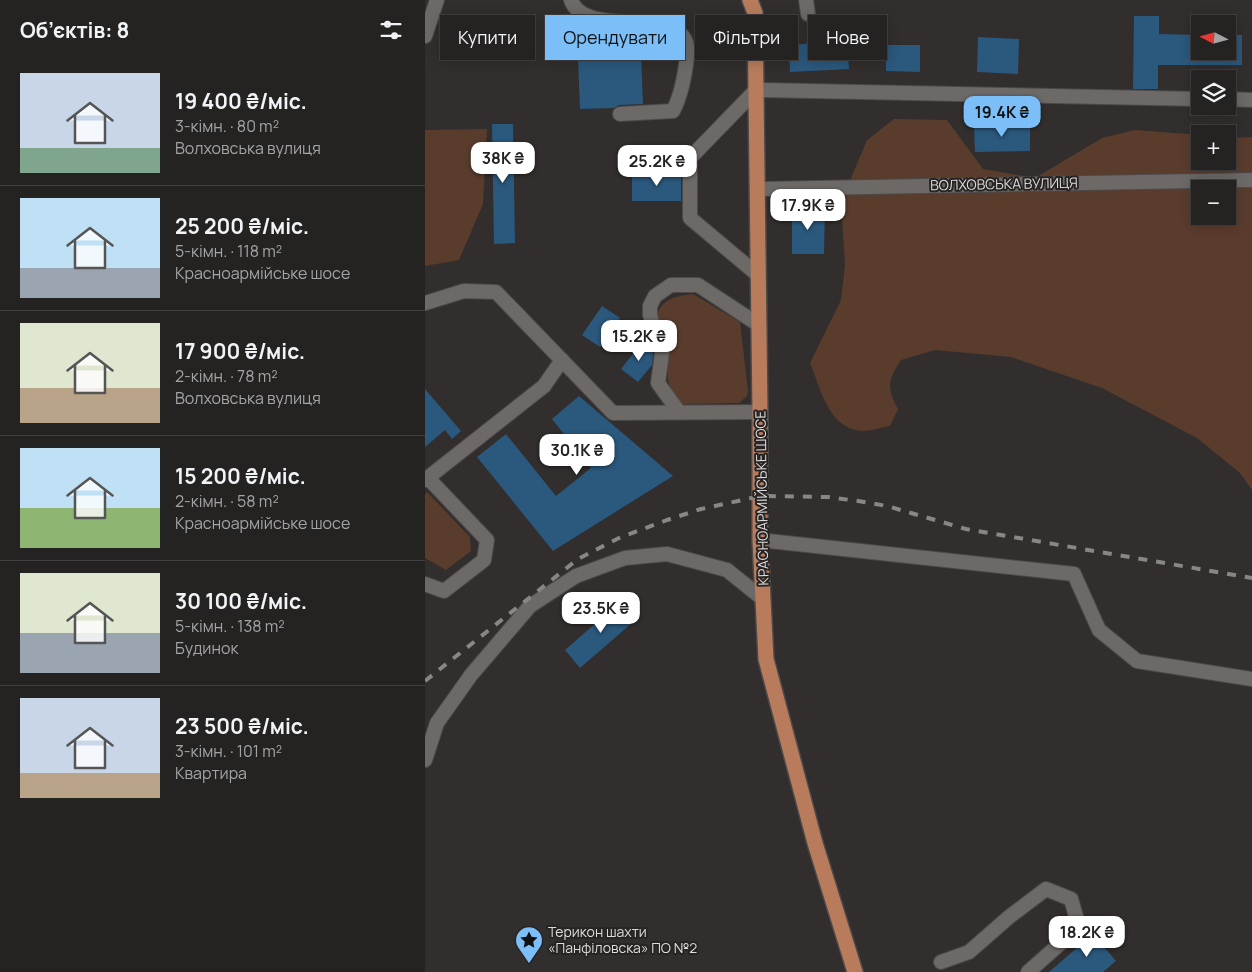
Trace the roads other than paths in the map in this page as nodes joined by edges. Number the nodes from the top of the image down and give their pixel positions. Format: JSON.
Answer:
{"nodes":[{"id":1,"x":437,"y":0,"type":"edge"},
{"id":2,"x":571,"y":0,"type":"edge"},
{"id":3,"x":806,"y":0,"type":"edge"},
{"id":4,"x":752,"y":6,"type":"edge"},
{"id":5,"x":808,"y":14,"type":"dead end"},
{"id":6,"x":425,"y":36,"type":"edge"},
{"id":7,"x":756,"y":90,"type":"junction"},
{"id":8,"x":1191,"y":98,"type":"edge"},
{"id":9,"x":1236,"y":99,"type":"edge"},
{"id":10,"x":1252,"y":100,"type":"edge"},
{"id":11,"x":620,"y":114,"type":"dead end"},
{"id":12,"x":1252,"y":180,"type":"edge"},
{"id":13,"x":757,"y":189,"type":"junction"},
{"id":14,"x":759,"y":275,"type":"junction"},
{"id":15,"x":425,"y":303,"type":"edge"},
{"id":16,"x":759,"y":325,"type":"junction"},
{"id":17,"x":562,"y":360,"type":"junction"},
{"id":18,"x":679,"y":412,"type":"junction"},
{"id":19,"x":761,"y":412,"type":"junction"},
{"id":20,"x":427,"y":479,"type":"edge"},
{"id":21,"x":760,"y":540,"type":"junction"},
{"id":22,"x":425,"y":584,"type":"edge"},
{"id":23,"x":763,"y":599,"type":"junction"},
{"id":24,"x":1252,"y":678,"type":"edge"},
{"id":25,"x":425,"y":760,"type":"edge"},
{"id":26,"x":941,"y":962,"type":"dead end"},
{"id":27,"x":855,"y":972,"type":"edge"},
{"id":28,"x":1027,"y":972,"type":"edge"}],
"edges":[{"from":1,"to":6,"type":"street"},
{"from":2,"to":11,"type":"street"},
{"from":3,"to":5,"type":"street"},
{"from":4,"to":7,"type":"main road","name":"КРАСНОАРМІЙСЬКЕ ШОСЕ"},
{"from":7,"to":8,"type":"street"},
{"from":7,"to":13,"type":"main road","name":"КРАСНОАРМІЙСЬКЕ ШОСЕ"},
{"from":7,"to":14,"type":"street"},
{"from":9,"to":10,"type":"street"},
{"from":12,"to":13,"type":"street","name":"ВОЛХОВСЬКА ВУЛИЦЯ"},
{"from":13,"to":14,"type":"main road","name":"КРАСНОАРМІЙСЬКЕ ШОСЕ"},
{"from":14,"to":16,"type":"main road","name":"КРАСНОАРМІЙСЬКЕ ШОСЕ"},
{"from":15,"to":17,"type":"street"},
{"from":16,"to":18,"type":"street"},
{"from":16,"to":19,"type":"main road","name":"КРАСНОАРМІЙСЬКЕ ШОСЕ"},
{"from":17,"to":18,"type":"street"},
{"from":17,"to":20,"type":"street"},
{"from":18,"to":19,"type":"street"},
{"from":19,"to":21,"type":"main road","name":"КРАСНОАРМІЙСЬКЕ ШОСЕ"},
{"from":20,"to":22,"type":"street"},
{"from":21,"to":23,"type":"main road","name":"КРАСНОАРМІЙСЬКЕ ШОСЕ"},
{"from":21,"to":24,"type":"street"},
{"from":23,"to":25,"type":"street"},
{"from":23,"to":27,"type":"main road","name":"КРАСНОАРМІЙСЬКЕ ШОСЕ"},
{"from":26,"to":28,"type":"street"}]}
